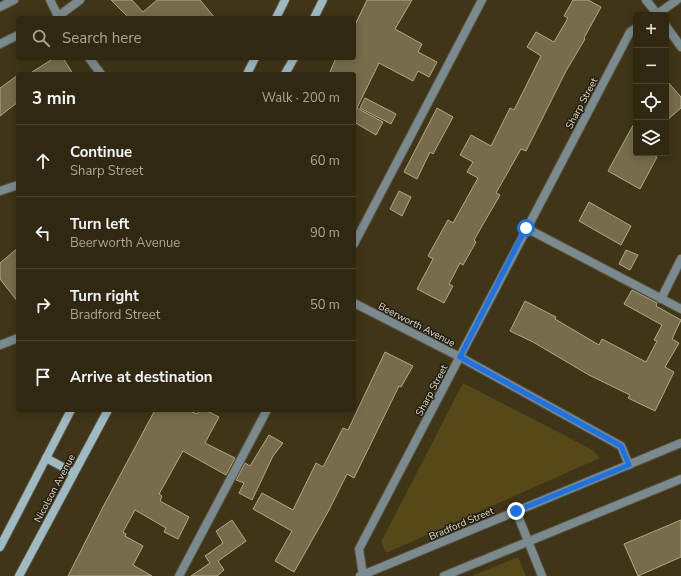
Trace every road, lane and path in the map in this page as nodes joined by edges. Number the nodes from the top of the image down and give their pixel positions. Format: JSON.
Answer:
{"nodes":[{"id":1,"x":14,"y":0,"type":"edge"},
{"id":2,"x":50,"y":0,"type":"edge"},
{"id":3,"x":80,"y":0,"type":"edge"},
{"id":4,"x":285,"y":0,"type":"edge"},
{"id":5,"x":323,"y":0,"type":"edge"},
{"id":6,"x":482,"y":0,"type":"edge"},
{"id":7,"x":646,"y":0,"type":"edge"},
{"id":8,"x":677,"y":0,"type":"edge"},
{"id":9,"x":0,"y":7,"type":"edge"},
{"id":10,"x":655,"y":12,"type":"edge"},
{"id":11,"x":661,"y":12,"type":"edge"},
{"id":12,"x":57,"y":16,"type":"edge"},
{"id":13,"x":60,"y":16,"type":"edge"},
{"id":14,"x":277,"y":16,"type":"edge"},
{"id":15,"x":315,"y":16,"type":"edge"},
{"id":16,"x":633,"y":30,"type":"edge"},
{"id":17,"x":669,"y":30,"type":"edge"},
{"id":18,"x":16,"y":36,"type":"edge"},
{"id":19,"x":0,"y":44,"type":"edge"},
{"id":20,"x":681,"y":47,"type":"edge"},
{"id":21,"x":92,"y":60,"type":"edge"},
{"id":22,"x":254,"y":60,"type":"edge"},
{"id":23,"x":293,"y":60,"type":"edge"},
{"id":24,"x":100,"y":72,"type":"edge"},
{"id":25,"x":248,"y":72,"type":"edge"},
{"id":26,"x":286,"y":72,"type":"edge"},
{"id":27,"x":16,"y":186,"type":"edge"},
{"id":28,"x":0,"y":191,"type":"edge"},
{"id":29,"x":526,"y":228,"type":"junction"},
{"id":30,"x":356,"y":240,"type":"edge"},
{"id":31,"x":681,"y":259,"type":"edge"},
{"id":32,"x":661,"y":299,"type":"junction"},
{"id":33,"x":356,"y":304,"type":"edge"},
{"id":34,"x":681,"y":309,"type":"edge"},
{"id":35,"x":16,"y":339,"type":"edge"},
{"id":36,"x":0,"y":345,"type":"edge"},
{"id":37,"x":460,"y":357,"type":"junction"},
{"id":38,"x":70,"y":412,"type":"edge"},
{"id":39,"x":107,"y":412,"type":"edge"},
{"id":40,"x":265,"y":412,"type":"edge"},
{"id":41,"x":681,"y":444,"type":"edge"},
{"id":42,"x":46,"y":458,"type":"junction"},
{"id":43,"x":629,"y":465,"type":"junction"},
{"id":44,"x":74,"y":473,"type":"junction"},
{"id":45,"x":681,"y":479,"type":"edge"},
{"id":46,"x":516,"y":511,"type":"junction"},
{"id":47,"x":528,"y":542,"type":"junction"},
{"id":48,"x":0,"y":547,"type":"edge"},
{"id":49,"x":19,"y":576,"type":"edge"},
{"id":50,"x":179,"y":576,"type":"edge"},
{"id":51,"x":362,"y":576,"type":"edge"},
{"id":52,"x":444,"y":576,"type":"edge"},
{"id":53,"x":542,"y":576,"type":"edge"}],
"edges":[{"from":1,"to":9,"type":"street"},
{"from":2,"to":12,"type":"street"},
{"from":3,"to":13,"type":"street"},
{"from":4,"to":14,"type":"main road"},
{"from":5,"to":15,"type":"main road"},
{"from":6,"to":30,"type":"street"},
{"from":7,"to":10,"type":"street"},
{"from":8,"to":11,"type":"street"},
{"from":16,"to":29,"type":"street","name":"Sharp Street"},
{"from":17,"to":20,"type":"street"},
{"from":18,"to":19,"type":"street"},
{"from":21,"to":24,"type":"street"},
{"from":22,"to":25,"type":"main road"},
{"from":23,"to":26,"type":"main road"},
{"from":27,"to":28,"type":"street"},
{"from":29,"to":32,"type":"street"},
{"from":29,"to":37,"type":"street","name":"Sharp Street"},
{"from":31,"to":32,"type":"street"},
{"from":32,"to":34,"type":"street"},
{"from":33,"to":37,"type":"street","name":"Beerworth Avenue"},
{"from":35,"to":36,"type":"street"},
{"from":37,"to":43,"type":"street","name":"Beerworth Avenue"},
{"from":37,"to":51,"type":"street","name":"Sharp Street"},
{"from":38,"to":42,"type":"main road","name":"Nicolson Avenue"},
{"from":39,"to":44,"type":"main road","name":"Nicolson Avenue"},
{"from":40,"to":50,"type":"street"},
{"from":41,"to":43,"type":"street","name":"Bradford Street"},
{"from":42,"to":44,"type":"main road"},
{"from":42,"to":48,"type":"main road","name":"Nicolson Avenue"},
{"from":43,"to":46,"type":"street","name":"Bradford Street"},
{"from":44,"to":49,"type":"main road","name":"Nicolson Avenue"},
{"from":45,"to":47,"type":"street"},
{"from":46,"to":47,"type":"street"},
{"from":46,"to":51,"type":"street","name":"Bradford Street"},
{"from":47,"to":52,"type":"street"},
{"from":47,"to":53,"type":"street"}]}
